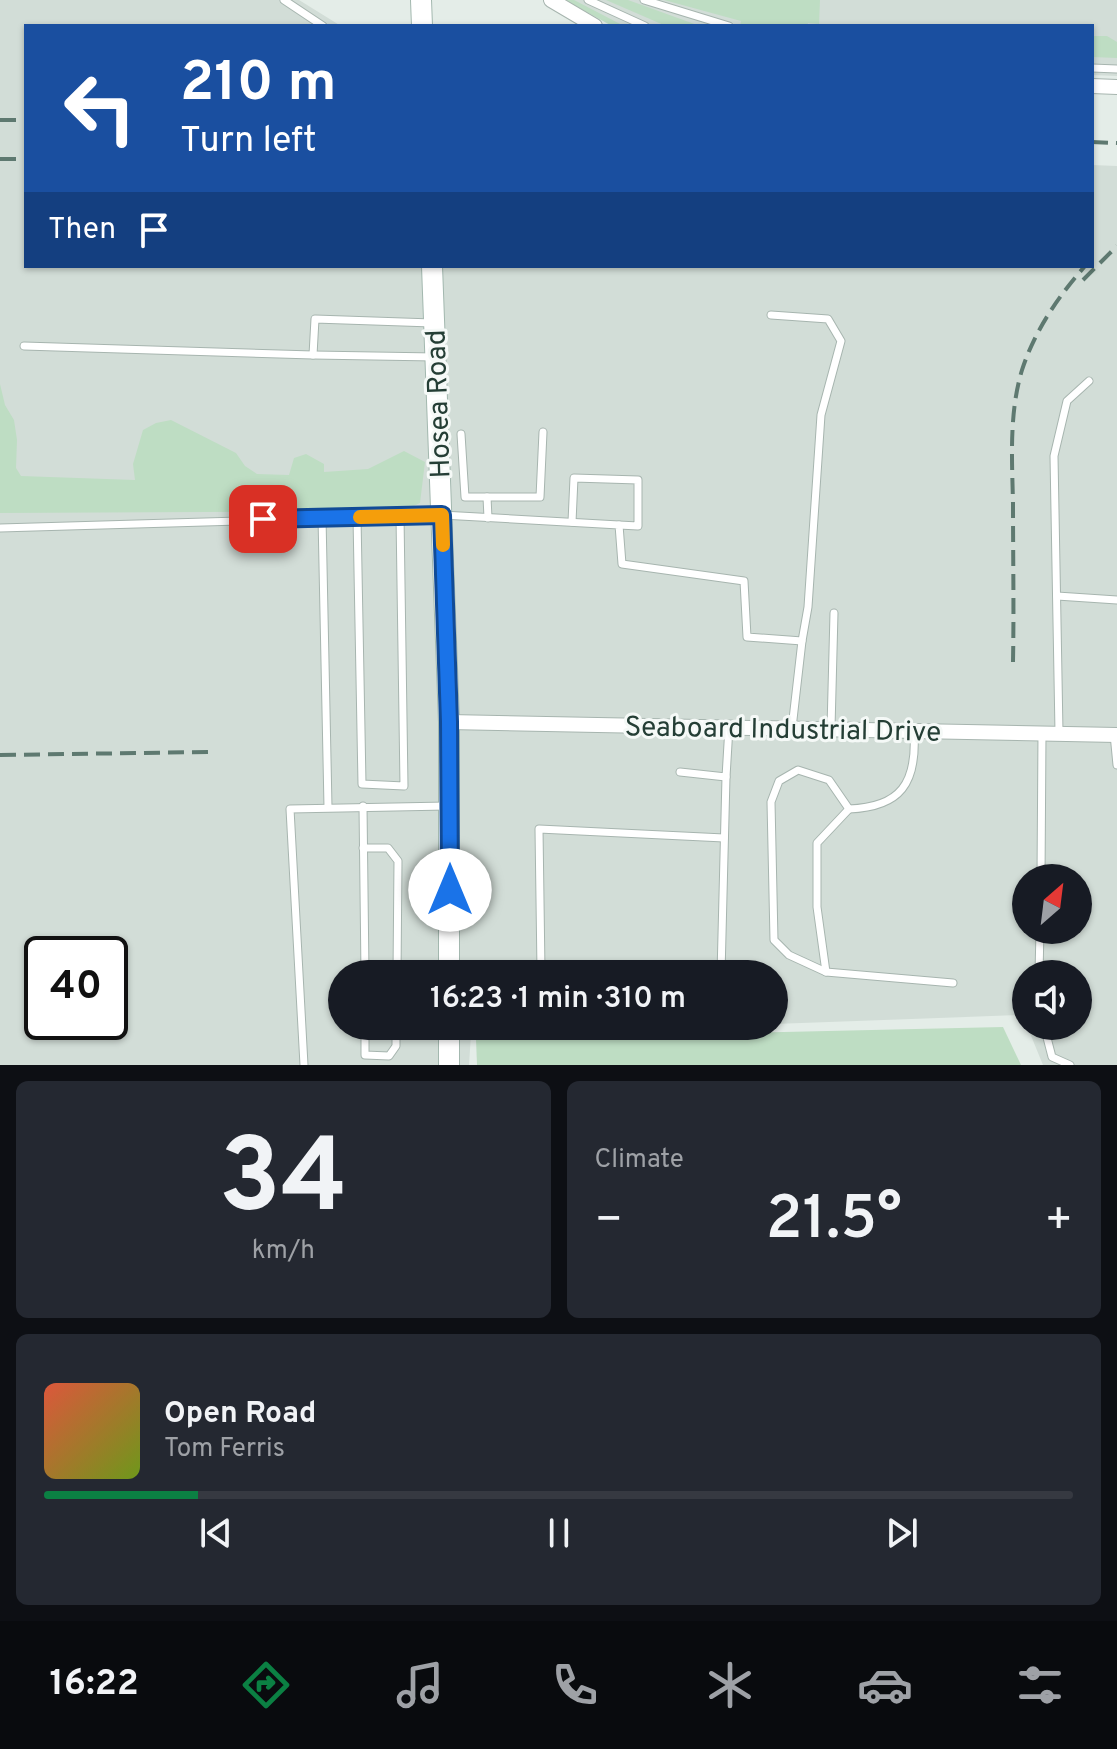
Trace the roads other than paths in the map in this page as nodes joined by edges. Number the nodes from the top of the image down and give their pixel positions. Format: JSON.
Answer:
{"nodes":[{"id":1,"x":284,"y":0,"type":"edge"},
{"id":2,"x":421,"y":0,"type":"edge"},
{"id":3,"x":551,"y":0,"type":"edge"},
{"id":4,"x":588,"y":0,"type":"edge"},
{"id":5,"x":644,"y":0,"type":"edge"},
{"id":6,"x":320,"y":24,"type":"edge"},
{"id":7,"x":422,"y":24,"type":"edge"},
{"id":8,"x":592,"y":24,"type":"edge"},
{"id":9,"x":641,"y":24,"type":"edge"},
{"id":10,"x":722,"y":24,"type":"edge"},
{"id":11,"x":1094,"y":68,"type":"edge"},
{"id":12,"x":1117,"y":69,"type":"edge"},
{"id":13,"x":1094,"y":86,"type":"edge"},
{"id":14,"x":1117,"y":87,"type":"edge"},
{"id":15,"x":432,"y":268,"type":"edge"},
{"id":16,"x":771,"y":315,"type":"dead end"},
{"id":17,"x":434,"y":323,"type":"junction"},
{"id":18,"x":24,"y":346,"type":"dead end"},
{"id":19,"x":313,"y":355,"type":"junction"},
{"id":20,"x":436,"y":357,"type":"junction"},
{"id":21,"x":1089,"y":381,"type":"dead end"},
{"id":22,"x":543,"y":432,"type":"dead end"},
{"id":23,"x":461,"y":434,"type":"dead end"},
{"id":24,"x":487,"y":497,"type":"junction"},
{"id":25,"x":442,"y":515,"type":"junction"},
{"id":26,"x":400,"y":516,"type":"junction"},
{"id":27,"x":322,"y":517,"type":"junction"},
{"id":28,"x":357,"y":517,"type":"junction"},
{"id":29,"x":488,"y":518,"type":"junction"},
{"id":30,"x":572,"y":522,"type":"junction"},
{"id":31,"x":619,"y":525,"type":"junction"},
{"id":32,"x":0,"y":528,"type":"edge"},
{"id":33,"x":1057,"y":596,"type":"junction"},
{"id":34,"x":1117,"y":600,"type":"edge"},
{"id":35,"x":834,"y":613,"type":"dead end"},
{"id":36,"x":802,"y":641,"type":"junction"},
{"id":37,"x":449,"y":722,"type":"junction"},
{"id":38,"x":729,"y":727,"type":"junction"},
{"id":39,"x":792,"y":728,"type":"junction"},
{"id":40,"x":831,"y":728,"type":"junction"},
{"id":41,"x":914,"y":730,"type":"junction"},
{"id":42,"x":1042,"y":732,"type":"junction"},
{"id":43,"x":1059,"y":732,"type":"junction"},
{"id":44,"x":1115,"y":734,"type":"edge"},
{"id":45,"x":1117,"y":765,"type":"edge"},
{"id":46,"x":680,"y":772,"type":"dead end"},
{"id":47,"x":726,"y":777,"type":"junction"},
{"id":48,"x":363,"y":806,"type":"junction"},
{"id":49,"x":450,"y":806,"type":"junction"},
{"id":50,"x":328,"y":807,"type":"junction"},
{"id":51,"x":849,"y":809,"type":"junction"},
{"id":52,"x":724,"y":838,"type":"junction"},
{"id":53,"x":363,"y":848,"type":"junction"},
{"id":54,"x":1041,"y":864,"type":"edge"},
{"id":55,"x":365,"y":960,"type":"edge"},
{"id":56,"x":397,"y":960,"type":"edge"},
{"id":57,"x":449,"y":960,"type":"edge"},
{"id":58,"x":541,"y":960,"type":"edge"},
{"id":59,"x":721,"y":960,"type":"edge"},
{"id":60,"x":826,"y":972,"type":"junction"},
{"id":61,"x":953,"y":983,"type":"dead end"},
{"id":62,"x":365,"y":1040,"type":"edge"},
{"id":63,"x":396,"y":1040,"type":"edge"},
{"id":64,"x":449,"y":1040,"type":"edge"},
{"id":65,"x":1048,"y":1040,"type":"edge"},
{"id":66,"x":365,"y":1055,"type":"junction"},
{"id":67,"x":304,"y":1065,"type":"edge"},
{"id":68,"x":365,"y":1065,"type":"edge"},
{"id":69,"x":449,"y":1065,"type":"edge"},
{"id":70,"x":1070,"y":1065,"type":"edge"}],
"edges":[{"from":1,"to":6,"type":"lane"},
{"from":2,"to":7,"type":"street"},
{"from":3,"to":8,"type":"street"},
{"from":4,"to":9,"type":"lane"},
{"from":5,"to":10,"type":"lane"},
{"from":11,"to":12,"type":"lane"},
{"from":13,"to":14,"type":"street"},
{"from":15,"to":17,"type":"street","name":"Hosea Road"},
{"from":16,"to":36,"type":"lane"},
{"from":17,"to":19,"type":"lane"},
{"from":17,"to":20,"type":"street","name":"Hosea Road"},
{"from":18,"to":19,"type":"lane"},
{"from":19,"to":20,"type":"lane"},
{"from":20,"to":25,"type":"street","name":"Hosea Road"},
{"from":21,"to":33,"type":"lane"},
{"from":22,"to":24,"type":"lane"},
{"from":23,"to":24,"type":"lane"},
{"from":24,"to":29,"type":"lane"},
{"from":25,"to":26,"type":"lane"},
{"from":25,"to":29,"type":"lane"},
{"from":25,"to":37,"type":"street","name":"Hosea Road"},
{"from":26,"to":28,"type":"lane"},
{"from":26,"to":28,"type":"lane"},
{"from":27,"to":28,"type":"lane"},
{"from":27,"to":32,"type":"lane"},
{"from":27,"to":50,"type":"lane"},
{"from":29,"to":30,"type":"lane"},
{"from":30,"to":31,"type":"lane"},
{"from":30,"to":31,"type":"lane"},
{"from":31,"to":36,"type":"lane"},
{"from":33,"to":34,"type":"lane"},
{"from":33,"to":43,"type":"lane"},
{"from":35,"to":40,"type":"lane"},
{"from":36,"to":39,"type":"lane"},
{"from":37,"to":38,"type":"street","name":"Seaboard Industrial Drive"},
{"from":37,"to":49,"type":"street","name":"Hosea Road"},
{"from":38,"to":39,"type":"street","name":"Seaboard Industrial Drive"},
{"from":38,"to":47,"type":"lane"},
{"from":39,"to":40,"type":"street","name":"Seaboard Industrial Drive"},
{"from":40,"to":41,"type":"street","name":"Seaboard Industrial Drive"},
{"from":41,"to":42,"type":"street","name":"Seaboard Industrial Drive"},
{"from":41,"to":51,"type":"lane"},
{"from":42,"to":43,"type":"street","name":"Seaboard Industrial Drive"},
{"from":42,"to":54,"type":"lane"},
{"from":43,"to":44,"type":"street","name":"Seaboard Industrial Drive"},
{"from":44,"to":45,"type":"lane"},
{"from":46,"to":47,"type":"lane"},
{"from":47,"to":52,"type":"lane"},
{"from":48,"to":49,"type":"lane"},
{"from":48,"to":50,"type":"lane"},
{"from":48,"to":53,"type":"lane"},
{"from":49,"to":57,"type":"street","name":"Hosea Road"},
{"from":50,"to":67,"type":"lane"},
{"from":51,"to":60,"type":"lane"},
{"from":51,"to":60,"type":"lane"},
{"from":52,"to":58,"type":"lane"},
{"from":52,"to":59,"type":"lane"},
{"from":53,"to":55,"type":"lane"},
{"from":53,"to":56,"type":"lane"},
{"from":60,"to":61,"type":"lane"},
{"from":62,"to":66,"type":"lane"},
{"from":63,"to":66,"type":"lane"},
{"from":64,"to":69,"type":"street"},
{"from":65,"to":70,"type":"lane"},
{"from":66,"to":68,"type":"lane"}]}
